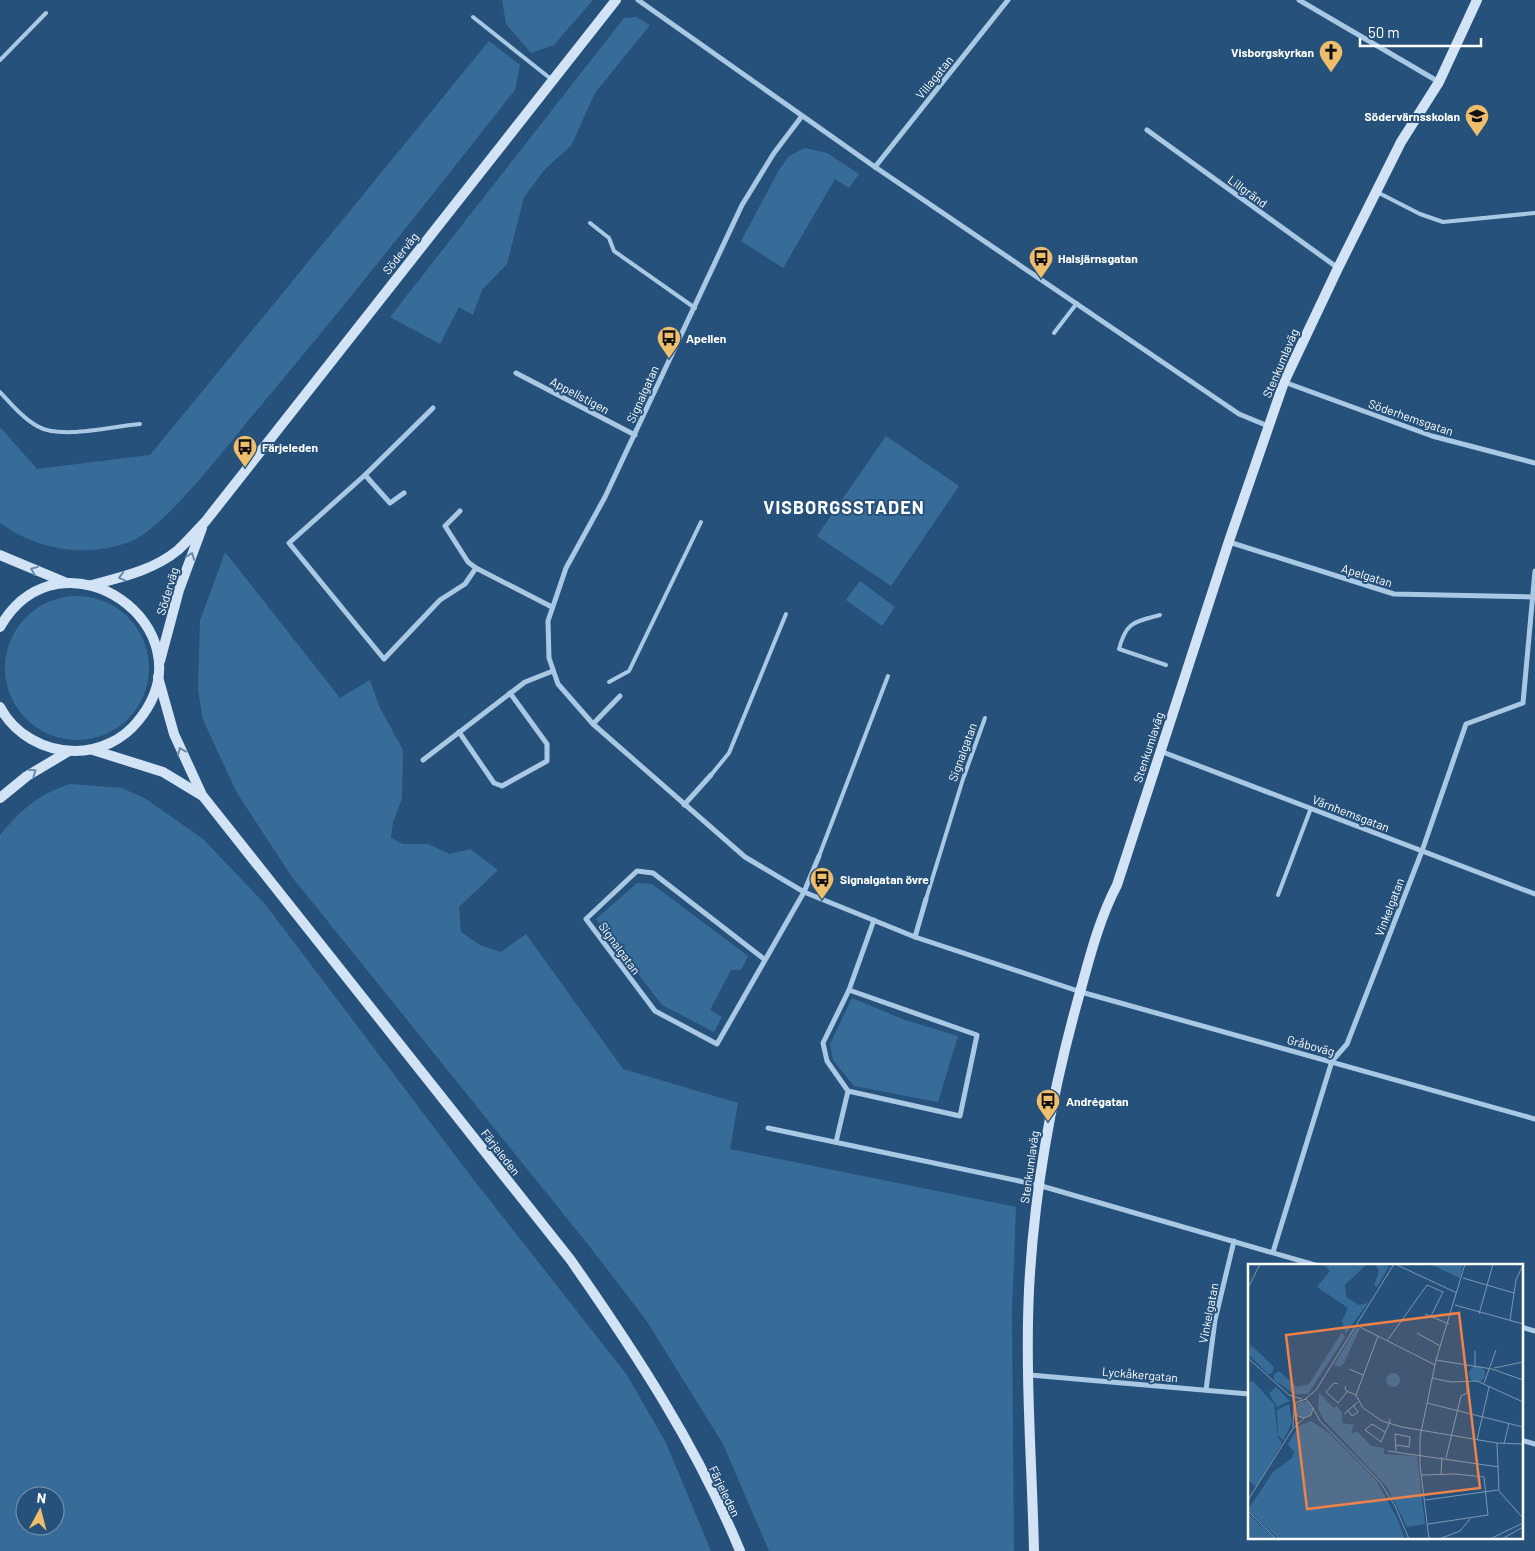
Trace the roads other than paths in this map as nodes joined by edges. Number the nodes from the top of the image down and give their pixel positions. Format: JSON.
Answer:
{"nodes":[{"id":1,"x":616,"y":0,"type":"edge"},
{"id":2,"x":638,"y":0,"type":"edge"},
{"id":3,"x":1008,"y":0,"type":"edge"},
{"id":4,"x":1299,"y":0,"type":"edge"},
{"id":5,"x":1477,"y":0,"type":"edge"},
{"id":6,"x":46,"y":14,"type":"dead end"},
{"id":7,"x":473,"y":17,"type":"dead end"},
{"id":8,"x":0,"y":60,"type":"edge"},
{"id":9,"x":552,"y":80,"type":"junction"},
{"id":10,"x":1439,"y":82,"type":"junction"},
{"id":11,"x":802,"y":116,"type":"junction"},
{"id":12,"x":1147,"y":130,"type":"dead end"},
{"id":13,"x":875,"y":167,"type":"junction"},
{"id":14,"x":1377,"y":192,"type":"junction"},
{"id":15,"x":1535,"y":213,"type":"edge"},
{"id":16,"x":590,"y":223,"type":"dead end"},
{"id":17,"x":1338,"y":268,"type":"junction"},
{"id":18,"x":1077,"y":303,"type":"junction"},
{"id":19,"x":695,"y":308,"type":"junction"},
{"id":20,"x":1054,"y":333,"type":"dead end"},
{"id":21,"x":516,"y":373,"type":"dead end"},
{"id":22,"x":1284,"y":382,"type":"junction"},
{"id":23,"x":0,"y":392,"type":"edge"},
{"id":24,"x":433,"y":408,"type":"dead end"},
{"id":25,"x":140,"y":424,"type":"dead end"},
{"id":26,"x":1268,"y":426,"type":"junction"},
{"id":27,"x":635,"y":435,"type":"junction"},
{"id":28,"x":1535,"y":463,"type":"edge"},
{"id":29,"x":365,"y":475,"type":"junction"},
{"id":30,"x":404,"y":493,"type":"dead end"},
{"id":31,"x":460,"y":511,"type":"dead end"},
{"id":32,"x":205,"y":522,"type":"junction"},
{"id":33,"x":701,"y":522,"type":"dead end"},
{"id":34,"x":1229,"y":542,"type":"junction"},
{"id":35,"x":0,"y":555,"type":"edge"},
{"id":36,"x":476,"y":568,"type":"junction"},
{"id":37,"x":1535,"y":571,"type":"edge"},
{"id":38,"x":68,"y":583,"type":"junction"},
{"id":39,"x":92,"y":585,"type":"junction"},
{"id":40,"x":1534,"y":597,"type":"edge"},
{"id":41,"x":552,"y":606,"type":"junction"},
{"id":42,"x":786,"y":614,"type":"dead end"},
{"id":43,"x":1160,"y":615,"type":"dead end"},
{"id":44,"x":0,"y":627,"type":"edge"},
{"id":45,"x":1166,"y":665,"type":"dead end"},
{"id":46,"x":553,"y":671,"type":"junction"},
{"id":47,"x":158,"y":673,"type":"junction"},
{"id":48,"x":888,"y":676,"type":"dead end"},
{"id":49,"x":609,"y":682,"type":"dead end"},
{"id":50,"x":510,"y":693,"type":"junction"},
{"id":51,"x":620,"y":696,"type":"dead end"},
{"id":52,"x":0,"y":707,"type":"edge"},
{"id":53,"x":985,"y":718,"type":"dead end"},
{"id":54,"x":594,"y":724,"type":"junction"},
{"id":55,"x":460,"y":732,"type":"junction"},
{"id":56,"x":90,"y":750,"type":"junction"},
{"id":57,"x":69,"y":751,"type":"junction"},
{"id":58,"x":1160,"y":751,"type":"junction"},
{"id":59,"x":423,"y":760,"type":"dead end"},
{"id":60,"x":711,"y":775,"type":"joint"},
{"id":61,"x":202,"y":795,"type":"junction"},
{"id":62,"x":0,"y":798,"type":"edge"},
{"id":63,"x":684,"y":805,"type":"junction"},
{"id":64,"x":1311,"y":808,"type":"junction"},
{"id":65,"x":1422,"y":851,"type":"junction"},
{"id":66,"x":819,"y":856,"type":"joint"},
{"id":67,"x":804,"y":892,"type":"junction"},
{"id":68,"x":1278,"y":894,"type":"dead end"},
{"id":69,"x":1535,"y":894,"type":"edge"},
{"id":70,"x":926,"y":899,"type":"joint"},
{"id":71,"x":874,"y":920,"type":"junction"},
{"id":72,"x":915,"y":937,"type":"junction"},
{"id":73,"x":764,"y":959,"type":"junction"},
{"id":74,"x":849,"y":990,"type":"junction"},
{"id":75,"x":1081,"y":992,"type":"junction"},
{"id":76,"x":1332,"y":1061,"type":"junction"},
{"id":77,"x":848,"y":1091,"type":"junction"},
{"id":78,"x":1535,"y":1119,"type":"edge"},
{"id":79,"x":768,"y":1128,"type":"dead end"},
{"id":80,"x":836,"y":1142,"type":"junction"},
{"id":81,"x":1038,"y":1185,"type":"junction"},
{"id":82,"x":1234,"y":1241,"type":"junction"},
{"id":83,"x":1273,"y":1252,"type":"junction"},
{"id":84,"x":1311,"y":1264,"type":"edge"},
{"id":85,"x":1522,"y":1327,"type":"edge"},
{"id":86,"x":1535,"y":1331,"type":"edge"},
{"id":87,"x":1030,"y":1375,"type":"junction"},
{"id":88,"x":1206,"y":1390,"type":"junction"},
{"id":89,"x":1248,"y":1394,"type":"edge"},
{"id":90,"x":1522,"y":1440,"type":"edge"},
{"id":91,"x":1535,"y":1444,"type":"edge"},
{"id":92,"x":740,"y":1551,"type":"edge"},
{"id":93,"x":1034,"y":1551,"type":"edge"}],
"edges":[{"from":1,"to":9,"type":"main road","name":"Söderväg"},
{"from":2,"to":11,"type":"street"},
{"from":3,"to":13,"type":"street","name":"Villagatan"},
{"from":4,"to":10,"type":"street"},
{"from":5,"to":10,"type":"main road","name":"Stenkumlaväg"},
{"from":6,"to":8,"type":"lane"},
{"from":7,"to":9,"type":"lane"},
{"from":9,"to":32,"type":"main road","name":"Söderväg"},
{"from":10,"to":14,"type":"main road","name":"Stenkumlaväg"},
{"from":11,"to":13,"type":"street"},
{"from":11,"to":19,"type":"street","name":"Signalgatan"},
{"from":12,"to":17,"type":"street","name":"Lillgränd"},
{"from":13,"to":18,"type":"street"},
{"from":14,"to":15,"type":"lane"},
{"from":14,"to":17,"type":"main road","name":"Stenkumlaväg"},
{"from":16,"to":19,"type":"lane"},
{"from":17,"to":22,"type":"main road","name":"Stenkumlaväg"},
{"from":18,"to":20,"type":"lane"},
{"from":18,"to":26,"type":"street"},
{"from":19,"to":27,"type":"street","name":"Signalgatan"},
{"from":21,"to":27,"type":"street","name":"Appellstigen"},
{"from":22,"to":26,"type":"main road","name":"Stenkumlaväg"},
{"from":22,"to":28,"type":"street","name":"Söderhemsgatan"},
{"from":23,"to":25,"type":"lane"},
{"from":24,"to":29,"type":"street"},
{"from":26,"to":34,"type":"main road","name":"Stenkumlaväg"},
{"from":27,"to":41,"type":"street","name":"Signalgatan"},
{"from":29,"to":30,"type":"street"},
{"from":29,"to":36,"type":"street"},
{"from":31,"to":36,"type":"street"},
{"from":32,"to":39,"type":"main road","name":"Söderväg","one_way":true},
{"from":47,"to":32,"type":"main road","name":"Söderväg","one_way":true},
{"from":33,"to":49,"type":"lane"},
{"from":34,"to":40,"type":"street","name":"Apelgatan"},
{"from":34,"to":58,"type":"main road","name":"Stenkumlaväg"},
{"from":38,"to":35,"type":"main road","one_way":true},
{"from":36,"to":41,"type":"street"},
{"from":37,"to":40,"type":"street"},
{"from":38,"to":39,"type":"main road"},
{"from":38,"to":44,"type":"main road"},
{"from":39,"to":47,"type":"main road","name":"Färjeleden"},
{"from":40,"to":65,"type":"street","name":"Vinkelgatan"},
{"from":41,"to":46,"type":"street","name":"Signalgatan"},
{"from":42,"to":60,"type":"lane"},
{"from":43,"to":45,"type":"lane"},
{"from":46,"to":50,"type":"street"},
{"from":46,"to":54,"type":"street","name":"Signalgatan"},
{"from":47,"to":56,"type":"main road","name":"Söderväg"},
{"from":61,"to":47,"type":"main road","name":"Färjeleden","one_way":true},
{"from":48,"to":66,"type":"lane","name":"Signalgatan"},
{"from":50,"to":55,"type":"street"},
{"from":50,"to":55,"type":"street"},
{"from":51,"to":54,"type":"street"},
{"from":52,"to":57,"type":"main road"},
{"from":53,"to":70,"type":"lane","name":"Signalgatan"},
{"from":54,"to":63,"type":"street","name":"Signalgatan"},
{"from":55,"to":59,"type":"street"},
{"from":56,"to":57,"type":"main road"},
{"from":56,"to":61,"type":"main road","name":"Färjeleden"},
{"from":62,"to":57,"type":"main road","one_way":true},
{"from":58,"to":64,"type":"street","name":"Värnhemsgatan"},
{"from":58,"to":75,"type":"main road","name":"Stenkumlaväg"},
{"from":60,"to":63,"type":"street"},
{"from":61,"to":92,"type":"main road","name":"Färjeleden"},
{"from":63,"to":67,"type":"street","name":"Signalgatan"},
{"from":64,"to":65,"type":"street","name":"Värnhemsgatan"},
{"from":64,"to":68,"type":"lane"},
{"from":65,"to":69,"type":"street","name":"Värnhemsgatan"},
{"from":65,"to":76,"type":"street","name":"Vinkelgatan"},
{"from":66,"to":67,"type":"street","name":"Signalgatan"},
{"from":67,"to":71,"type":"street","name":"Signalgatan"},
{"from":67,"to":73,"type":"street","name":"Signalgatan"},
{"from":70,"to":72,"type":"street","name":"Signalgatan"},
{"from":71,"to":72,"type":"street","name":"Signalgatan"},
{"from":71,"to":74,"type":"street"},
{"from":72,"to":75,"type":"street","name":"Signalgatan"},
{"from":73,"to":73,"type":"street","name":"Signalgatan"},
{"from":74,"to":77,"type":"street"},
{"from":74,"to":77,"type":"street"},
{"from":75,"to":76,"type":"street","name":"Gråboväg"},
{"from":75,"to":81,"type":"main road","name":"Stenkumlaväg"},
{"from":76,"to":78,"type":"street","name":"Gråboväg"},
{"from":76,"to":83,"type":"street","name":"Vinkelgatan"},
{"from":77,"to":80,"type":"street"},
{"from":79,"to":80,"type":"street"},
{"from":80,"to":81,"type":"street"},
{"from":81,"to":82,"type":"street"},
{"from":81,"to":87,"type":"main road","name":"Stenkumlaväg"},
{"from":82,"to":83,"type":"street"},
{"from":82,"to":88,"type":"street","name":"Vinkelgatan"},
{"from":83,"to":84,"type":"street"},
{"from":85,"to":86,"type":"street"},
{"from":87,"to":88,"type":"street","name":"Lyckåkergatan"},
{"from":87,"to":93,"type":"main road","name":"Stenkumlaväg"},
{"from":88,"to":89,"type":"street","name":"Lyckåkergatan"},
{"from":90,"to":91,"type":"street"}]}
